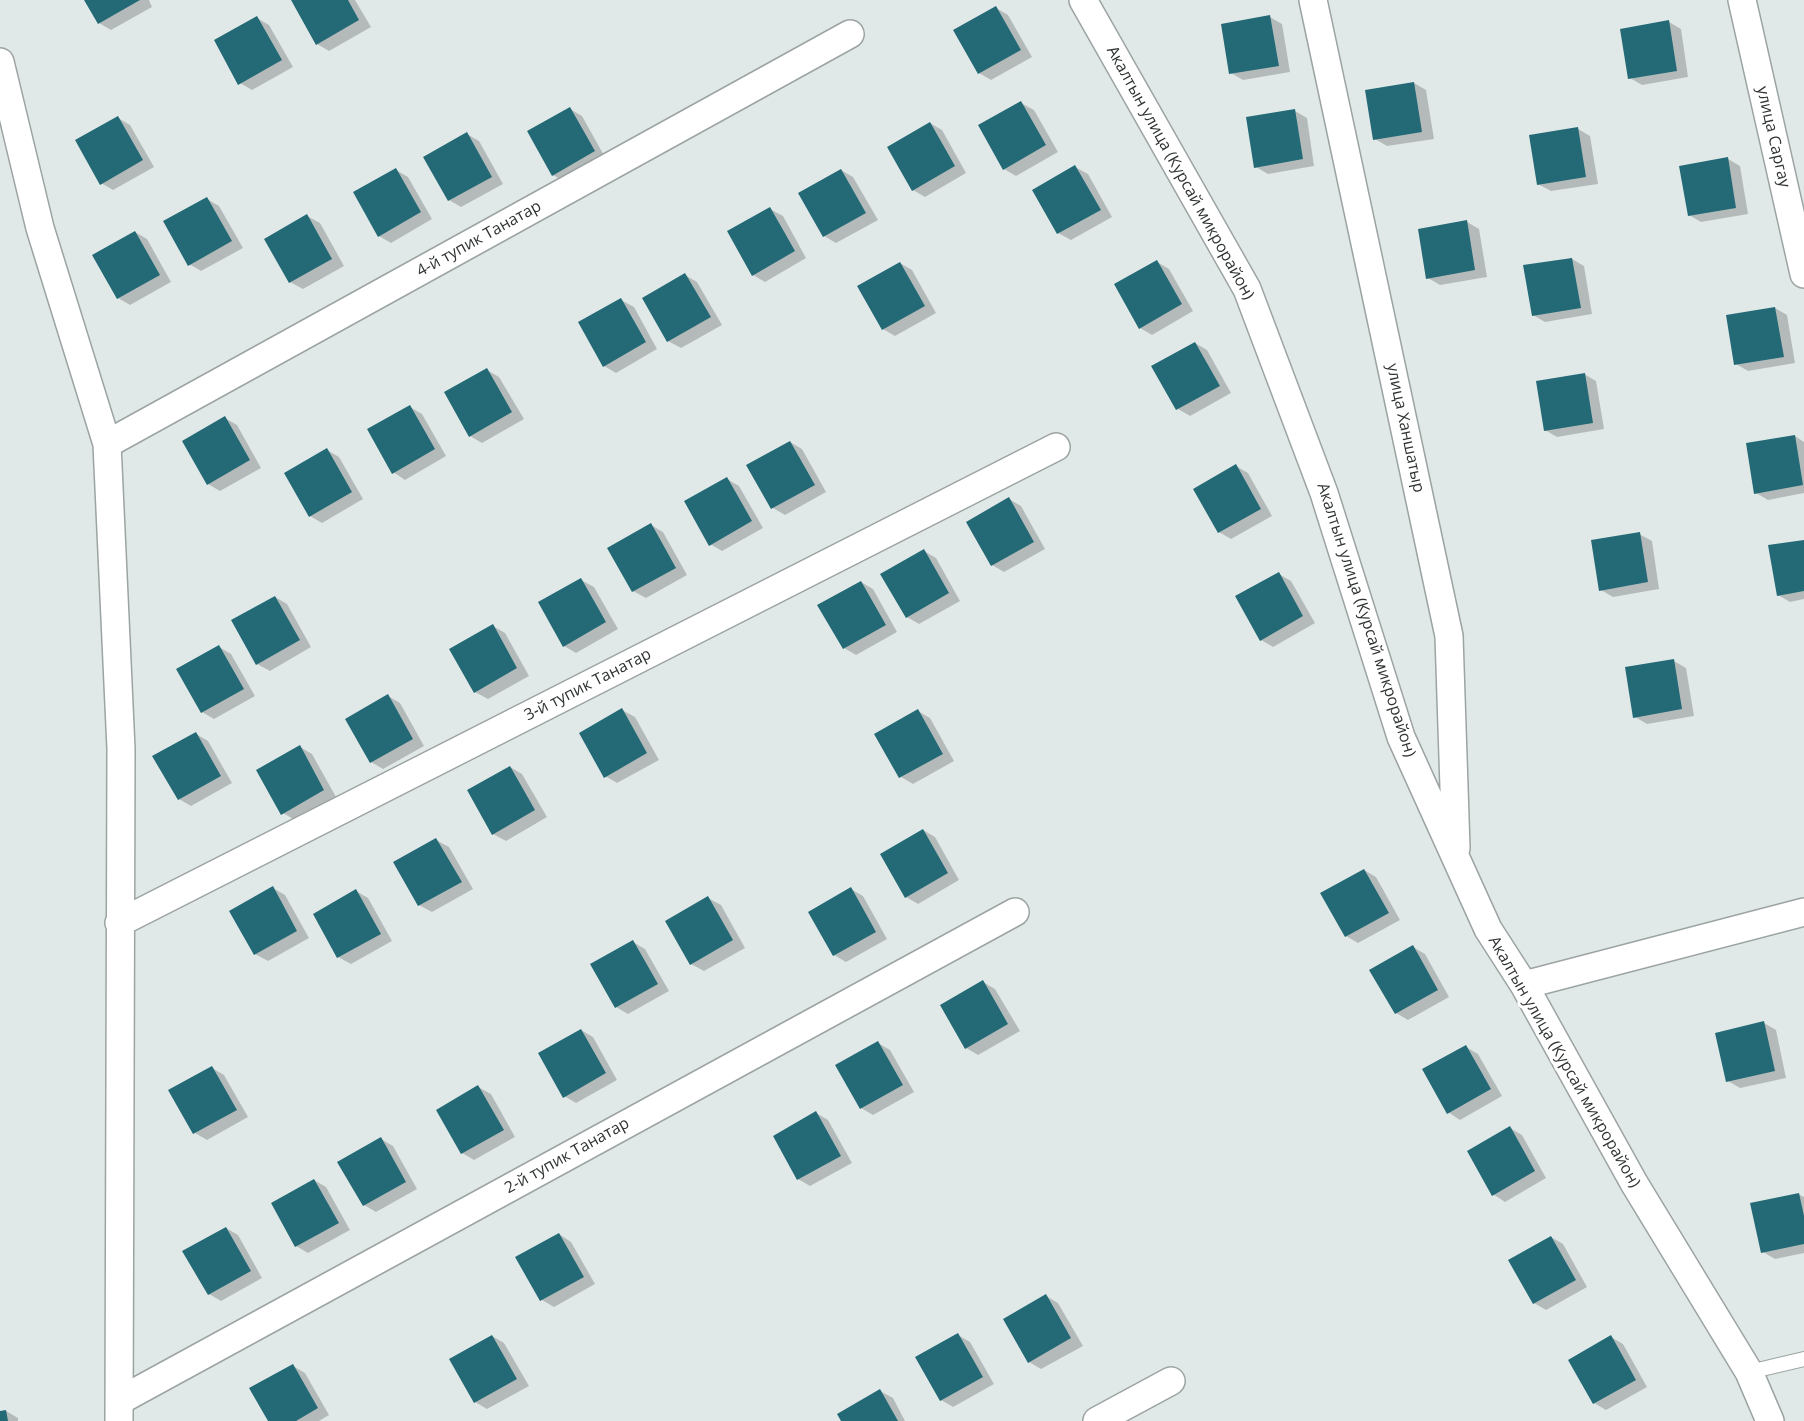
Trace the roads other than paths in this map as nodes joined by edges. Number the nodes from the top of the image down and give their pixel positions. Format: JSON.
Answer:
{"nodes":[{"id":1,"x":1083,"y":0,"type":"edge"},
{"id":2,"x":1312,"y":0,"type":"edge"},
{"id":3,"x":1742,"y":0,"type":"edge"},
{"id":4,"x":850,"y":34,"type":"dead end"},
{"id":5,"x":0,"y":62,"type":"edge"},
{"id":6,"x":1804,"y":274,"type":"edge"},
{"id":7,"x":107,"y":444,"type":"junction"},
{"id":8,"x":1056,"y":447,"type":"dead end"},
{"id":9,"x":1457,"y":862,"type":"junction"},
{"id":10,"x":1015,"y":912,"type":"dead end"},
{"id":11,"x":1804,"y":912,"type":"edge"},
{"id":12,"x":119,"y":923,"type":"junction"},
{"id":13,"x":1524,"y":985,"type":"junction"},
{"id":14,"x":1804,"y":1359,"type":"edge"},
{"id":15,"x":1749,"y":1372,"type":"junction"},
{"id":16,"x":1171,"y":1381,"type":"dead end"},
{"id":17,"x":119,"y":1411,"type":"edge"},
{"id":18,"x":1097,"y":1421,"type":"edge"},
{"id":19,"x":1770,"y":1421,"type":"edge"}],
"edges":[{"from":1,"to":9,"type":"street","name":"Акалтын улица (Курсай микрорайон)"},
{"from":2,"to":9,"type":"street","name":"улица Ханшатыр"},
{"from":3,"to":6,"type":"street","name":"улица Саргау"},
{"from":4,"to":7,"type":"street","name":"4-й тупик Танатар"},
{"from":5,"to":7,"type":"street"},
{"from":7,"to":12,"type":"street"},
{"from":8,"to":12,"type":"street","name":"3-й тупик Танатар"},
{"from":9,"to":13,"type":"street","name":"Акалтын улица (Курсай микрорайон)"},
{"from":10,"to":17,"type":"street","name":"2-й тупик Танатар"},
{"from":11,"to":13,"type":"street"},
{"from":12,"to":17,"type":"street"},
{"from":13,"to":15,"type":"street","name":"Акалтын улица (Курсай микрорайон)"},
{"from":14,"to":15,"type":"lane"},
{"from":15,"to":19,"type":"street","name":"Акалтын улица (Курсай микрорайон)"},
{"from":16,"to":18,"type":"street"}]}
